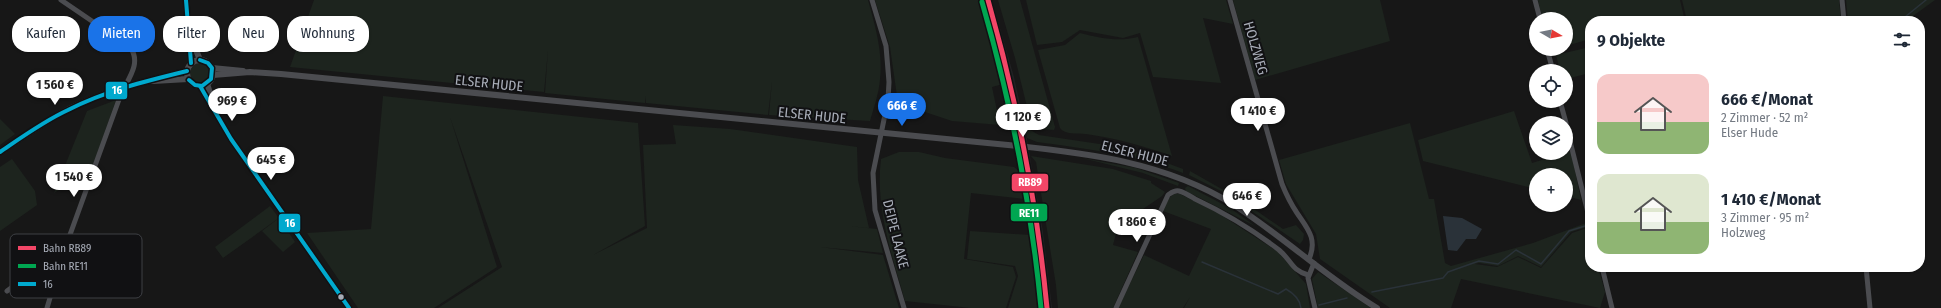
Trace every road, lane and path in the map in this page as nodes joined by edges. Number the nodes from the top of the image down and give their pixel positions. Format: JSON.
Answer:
{"nodes":[{"id":1,"x":61,"y":0,"type":"edge"},
{"id":2,"x":186,"y":0,"type":"edge"},
{"id":3,"x":872,"y":0,"type":"edge"},
{"id":4,"x":1230,"y":0,"type":"edge"},
{"id":5,"x":1535,"y":0,"type":"edge"},
{"id":6,"x":1842,"y":0,"type":"edge"},
{"id":7,"x":1538,"y":12,"type":"edge"},
{"id":8,"x":188,"y":16,"type":"edge"},
{"id":9,"x":1844,"y":16,"type":"edge"},
{"id":10,"x":191,"y":52,"type":"edge"},
{"id":11,"x":197,"y":52,"type":"edge"},
{"id":12,"x":200,"y":60,"type":"junction"},
{"id":13,"x":191,"y":63,"type":"junction"},
{"id":14,"x":212,"y":68,"type":"junction"},
{"id":15,"x":187,"y":71,"type":"junction"},
{"id":16,"x":250,"y":72,"type":"junction"},
{"id":17,"x":213,"y":75,"type":"junction"},
{"id":18,"x":188,"y":79,"type":"junction"},
{"id":19,"x":146,"y":82,"type":"junction"},
{"id":20,"x":207,"y":84,"type":"junction"},
{"id":21,"x":200,"y":86,"type":"junction"},
{"id":22,"x":124,"y":87,"type":"junction"},
{"id":23,"x":216,"y":114,"type":"junction"},
{"id":24,"x":881,"y":134,"type":"junction"},
{"id":25,"x":0,"y":152,"type":"edge"},
{"id":26,"x":1573,"y":152,"type":"edge"},
{"id":27,"x":1585,"y":201,"type":"edge"},
{"id":28,"x":70,"y":234,"type":"edge"},
{"id":29,"x":1311,"y":261,"type":"junction"},
{"id":30,"x":1603,"y":272,"type":"edge"},
{"id":31,"x":1866,"y":272,"type":"edge"},
{"id":32,"x":1308,"y":275,"type":"junction"},
{"id":33,"x":10,"y":289,"type":"edge"},
{"id":34,"x":7,"y":291,"type":"dead end"},
{"id":35,"x":50,"y":298,"type":"edge"},
{"id":36,"x":47,"y":308,"type":"edge"},
{"id":37,"x":349,"y":308,"type":"edge"},
{"id":38,"x":904,"y":308,"type":"edge"},
{"id":39,"x":1116,"y":308,"type":"edge"},
{"id":40,"x":1315,"y":308,"type":"edge"},
{"id":41,"x":1377,"y":308,"type":"edge"},
{"id":42,"x":1612,"y":308,"type":"edge"},
{"id":43,"x":1870,"y":308,"type":"edge"}],
"edges":[{"from":1,"to":22,"type":"street"},
{"from":2,"to":8,"type":"street"},
{"from":3,"to":24,"type":"street","name":"DEIPE LAAKE"},
{"from":4,"to":29,"type":"street","name":"HOLZWEG"},
{"from":5,"to":7,"type":"street"},
{"from":6,"to":9,"type":"street"},
{"from":10,"to":13,"type":"street"},
{"from":11,"to":12,"type":"street"},
{"from":12,"to":13,"type":"street"},
{"from":12,"to":14,"type":"street"},
{"from":13,"to":15,"type":"street"},
{"from":14,"to":16,"type":"street","name":"ELSER HUDE"},
{"from":14,"to":17,"type":"street"},
{"from":15,"to":18,"type":"street"},
{"from":15,"to":19,"type":"street"},
{"from":16,"to":17,"type":"street","name":"ELSER HUDE"},
{"from":16,"to":24,"type":"street","name":"ELSER HUDE"},
{"from":17,"to":20,"type":"street"},
{"from":18,"to":19,"type":"street"},
{"from":18,"to":21,"type":"street"},
{"from":19,"to":22,"type":"street"},
{"from":20,"to":21,"type":"street"},
{"from":20,"to":23,"type":"street"},
{"from":21,"to":23,"type":"street"},
{"from":22,"to":25,"type":"street"},
{"from":22,"to":28,"type":"street"},
{"from":23,"to":37,"type":"street"},
{"from":24,"to":29,"type":"street","name":"ELSER HUDE"},
{"from":24,"to":38,"type":"street","name":"DEIPE LAAKE"},
{"from":26,"to":27,"type":"street"},
{"from":29,"to":32,"type":"street","name":"HOLZWEG"},
{"from":29,"to":41,"type":"street","name":"ELSER HUDE"},
{"from":30,"to":42,"type":"street"},
{"from":31,"to":43,"type":"street"},
{"from":32,"to":39,"type":"street"},
{"from":32,"to":40,"type":"street"},
{"from":33,"to":34,"type":"street"},
{"from":35,"to":36,"type":"street"}]}
